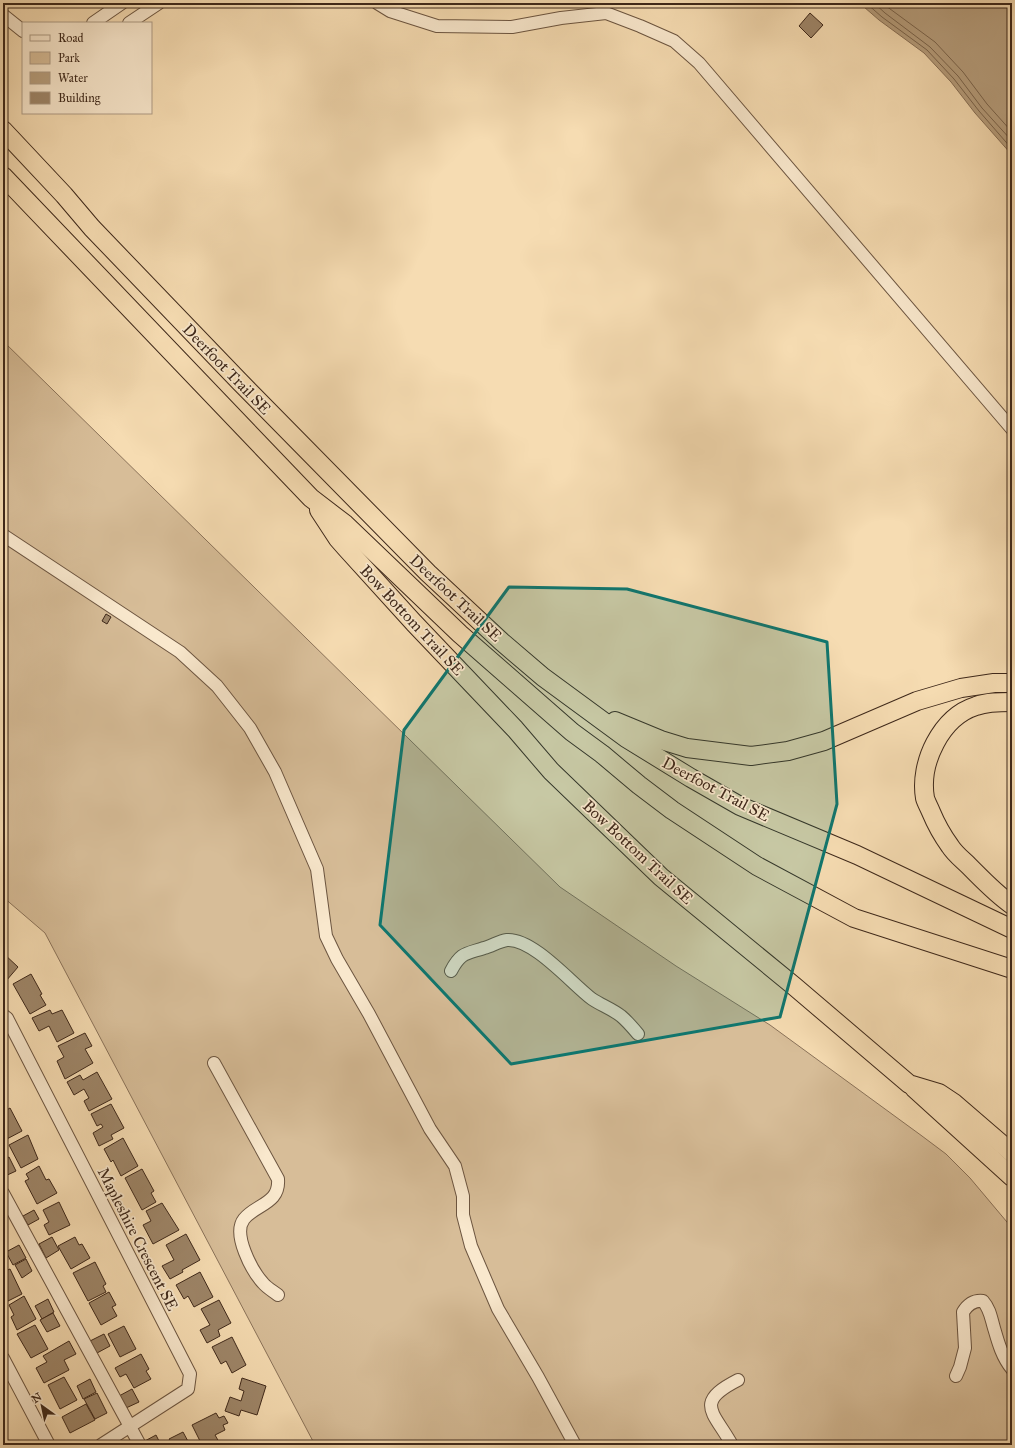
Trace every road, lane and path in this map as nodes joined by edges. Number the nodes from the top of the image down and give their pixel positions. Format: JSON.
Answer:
{"nodes":[{"id":1,"x":122,"y":3,"type":"edge"},
{"id":2,"x":159,"y":3,"type":"edge"},
{"id":3,"x":376,"y":3,"type":"edge"},
{"id":4,"x":3,"y":15,"type":"edge"},
{"id":5,"x":94,"y":22,"type":"edge"},
{"id":6,"x":130,"y":22,"type":"edge"},
{"id":7,"x":22,"y":30,"type":"edge"},
{"id":8,"x":3,"y":130,"type":"edge"},
{"id":9,"x":3,"y":176,"type":"edge"},
{"id":10,"x":1012,"y":429,"type":"edge"},
{"id":11,"x":311,"y":498,"type":"junction"},
{"id":12,"x":3,"y":535,"type":"edge"},
{"id":13,"x":1012,"y":683,"type":"edge"},
{"id":14,"x":1012,"y":702,"type":"edge"},
{"id":15,"x":590,"y":712,"type":"junction"},
{"id":16,"x":1012,"y":905,"type":"edge"},
{"id":17,"x":1012,"y":929,"type":"edge"},
{"id":18,"x":1012,"y":969,"type":"edge"},
{"id":19,"x":451,"y":971,"type":"dead end"},
{"id":20,"x":3,"y":1015,"type":"edge"},
{"id":21,"x":638,"y":1034,"type":"dead end"},
{"id":22,"x":214,"y":1063,"type":"dead end"},
{"id":23,"x":909,"y":1084,"type":"junction"},
{"id":24,"x":1012,"y":1154,"type":"edge"},
{"id":25,"x":1012,"y":1177,"type":"edge"},
{"id":26,"x":3,"y":1193,"type":"edge"},
{"id":27,"x":278,"y":1295,"type":"dead end"},
{"id":28,"x":3,"y":1358,"type":"edge"},
{"id":29,"x":1012,"y":1369,"type":"edge"},
{"id":30,"x":956,"y":1376,"type":"dead end"},
{"id":31,"x":738,"y":1380,"type":"dead end"},
{"id":32,"x":130,"y":1426,"type":"junction"},
{"id":33,"x":49,"y":1445,"type":"edge"},
{"id":34,"x":101,"y":1445,"type":"edge"},
{"id":35,"x":140,"y":1445,"type":"edge"},
{"id":36,"x":575,"y":1445,"type":"edge"},
{"id":37,"x":732,"y":1445,"type":"edge"}],
"edges":[{"from":1,"to":5,"type":"street"},
{"from":2,"to":6,"type":"street"},
{"from":3,"to":10,"type":"street"},
{"from":4,"to":7,"type":"street"},
{"from":8,"to":15,"type":"highway","name":"Deerfoot Trail SE"},
{"from":9,"to":11,"type":"highway","name":"Deerfoot Trail SE"},
{"from":11,"to":18,"type":"highway","name":"Deerfoot Trail SE"},
{"from":11,"to":23,"type":"highway","name":"Bow Bottom Trail SE"},
{"from":12,"to":36,"type":"street"},
{"from":13,"to":15,"type":"highway"},
{"from":14,"to":16,"type":"highway"},
{"from":15,"to":17,"type":"highway","name":"Deerfoot Trail SE"},
{"from":19,"to":21,"type":"street"},
{"from":20,"to":32,"type":"street","name":"Mapleshire Crescent SE"},
{"from":22,"to":27,"type":"street"},
{"from":23,"to":24,"type":"highway","name":"Bow Bottom Trail SE"},
{"from":23,"to":25,"type":"highway"},
{"from":26,"to":32,"type":"street"},
{"from":28,"to":33,"type":"street"},
{"from":29,"to":30,"type":"street"},
{"from":31,"to":37,"type":"street"},
{"from":32,"to":34,"type":"street","name":"Mapleshire Crescent SE"},
{"from":32,"to":35,"type":"street"}]}
